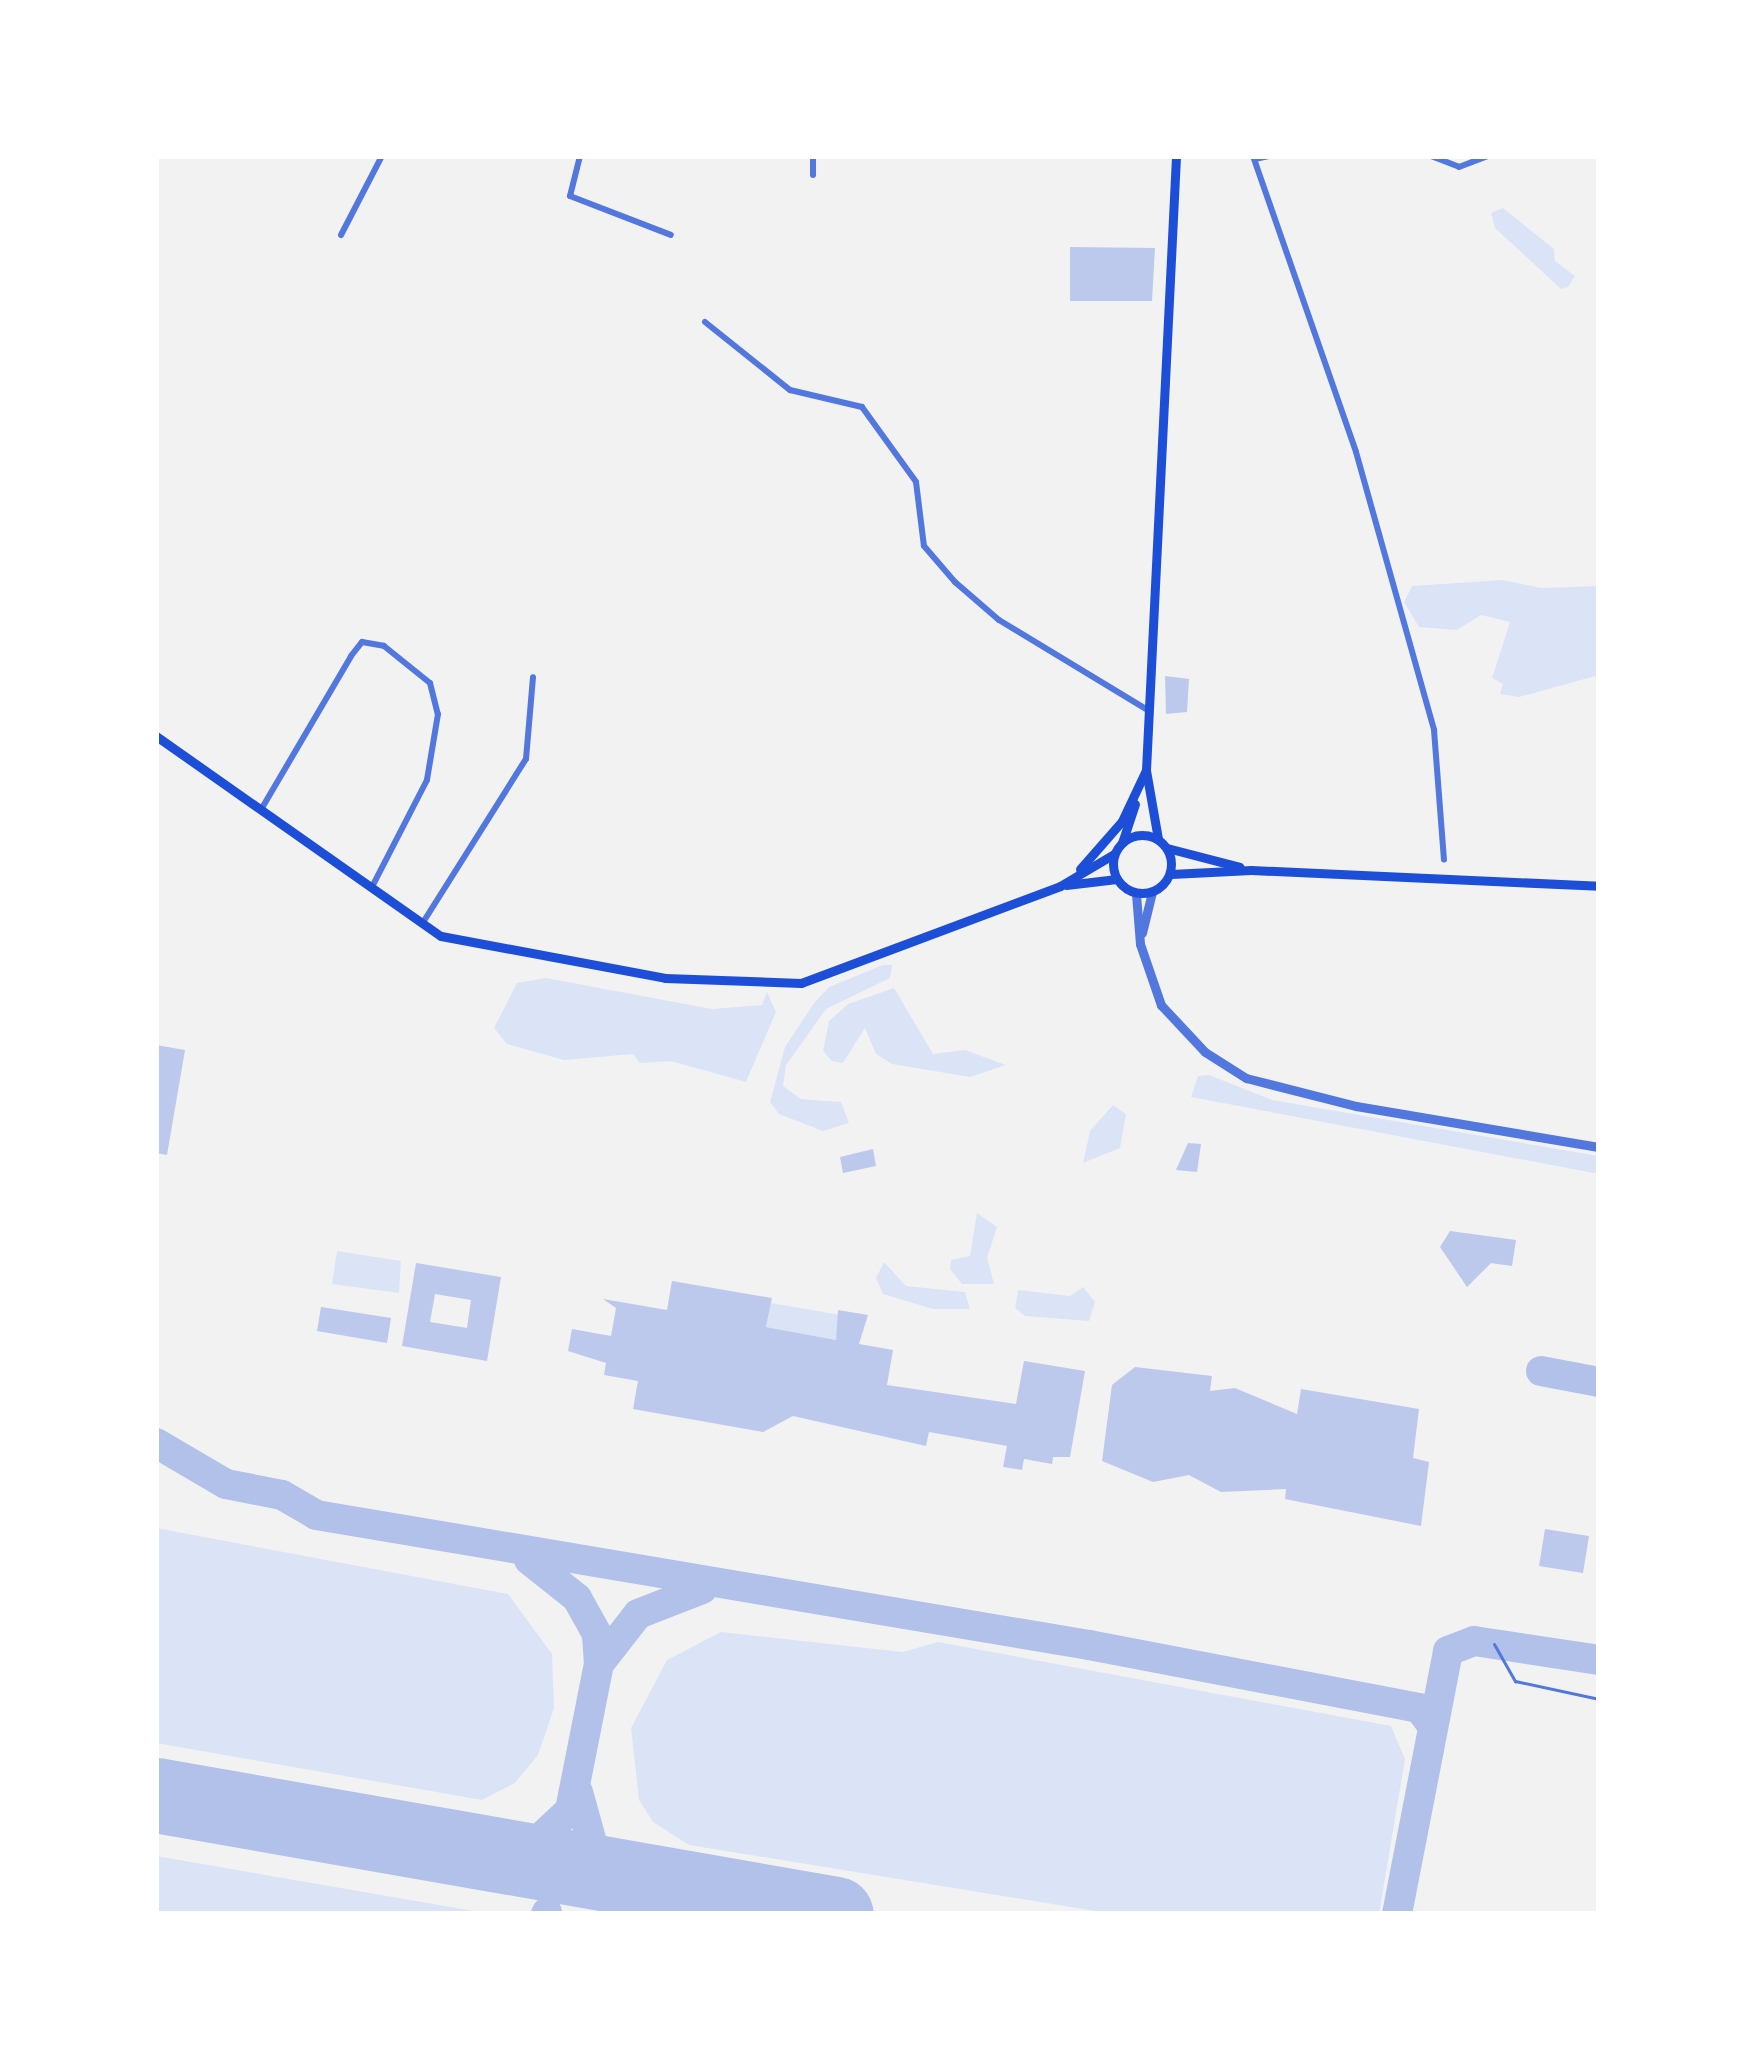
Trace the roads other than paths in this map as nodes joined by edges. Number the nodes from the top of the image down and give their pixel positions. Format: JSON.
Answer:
{"nodes":[{"id":1,"x":382,"y":156,"type":"edge"},
{"id":2,"x":580,"y":156,"type":"edge"},
{"id":3,"x":813,"y":156,"type":"edge"},
{"id":4,"x":1176,"y":156,"type":"edge"},
{"id":5,"x":1269,"y":156,"type":"edge"},
{"id":6,"x":1431,"y":156,"type":"edge"},
{"id":7,"x":1488,"y":156,"type":"edge"},
{"id":8,"x":1254,"y":158,"type":"edge"},
{"id":9,"x":813,"y":175,"type":"dead end"},
{"id":10,"x":341,"y":235,"type":"dead end"},
{"id":11,"x":671,"y":235,"type":"dead end"},
{"id":12,"x":705,"y":322,"type":"dead end"},
{"id":13,"x":532,"y":677,"type":"dead end"},
{"id":14,"x":1149,"y":710,"type":"junction"},
{"id":15,"x":156,"y":736,"type":"edge"},
{"id":16,"x":1146,"y":770,"type":"junction"},
{"id":17,"x":261,"y":811,"type":"junction"},
{"id":18,"x":1158,"y":839,"type":"junction"},
{"id":19,"x":1122,"y":843,"type":"junction"},
{"id":20,"x":1167,"y":848,"type":"junction"},
{"id":21,"x":1114,"y":854,"type":"junction"},
{"id":22,"x":1444,"y":860,"type":"dead end"},
{"id":23,"x":1251,"y":870,"type":"junction"},
{"id":24,"x":1171,"y":874,"type":"junction"},
{"id":25,"x":1117,"y":879,"type":"junction"},
{"id":26,"x":1061,"y":886,"type":"junction"},
{"id":27,"x":1599,"y":886,"type":"edge"},
{"id":28,"x":370,"y":890,"type":"junction"},
{"id":29,"x":1152,"y":892,"type":"junction"},
{"id":30,"x":1136,"y":894,"type":"junction"},
{"id":31,"x":422,"y":926,"type":"junction"},
{"id":32,"x":1140,"y":944,"type":"junction"},
{"id":33,"x":1599,"y":1147,"type":"edge"},
{"id":34,"x":1494,"y":1643,"type":"dead end"},
{"id":35,"x":1599,"y":1700,"type":"edge"}],
"edges":[{"from":1,"to":10,"type":"street"},
{"from":2,"to":11,"type":"street"},
{"from":3,"to":9,"type":"street"},
{"from":4,"to":14,"type":"main road"},
{"from":5,"to":8,"type":"street"},
{"from":6,"to":7,"type":"street"},
{"from":8,"to":22,"type":"street"},
{"from":12,"to":14,"type":"street"},
{"from":13,"to":31,"type":"street"},
{"from":14,"to":16,"type":"main road"},
{"from":15,"to":17,"type":"main road"},
{"from":16,"to":18,"type":"main road"},
{"from":16,"to":19,"type":"main road"},
{"from":16,"to":26,"type":"main road"},
{"from":17,"to":28,"type":"main road"},
{"from":17,"to":28,"type":"street"},
{"from":18,"to":19,"type":"main road"},
{"from":18,"to":20,"type":"main road"},
{"from":19,"to":21,"type":"main road"},
{"from":20,"to":23,"type":"main road"},
{"from":20,"to":24,"type":"main road"},
{"from":21,"to":25,"type":"main road"},
{"from":21,"to":26,"type":"main road"},
{"from":23,"to":24,"type":"main road"},
{"from":23,"to":27,"type":"main road"},
{"from":24,"to":29,"type":"main road"},
{"from":25,"to":26,"type":"main road"},
{"from":25,"to":30,"type":"main road"},
{"from":26,"to":31,"type":"main road"},
{"from":28,"to":31,"type":"main road"},
{"from":29,"to":30,"type":"main road"},
{"from":29,"to":32,"type":"street"},
{"from":30,"to":32,"type":"street"},
{"from":32,"to":33,"type":"street"},
{"from":34,"to":35,"type":"lane"}]}
